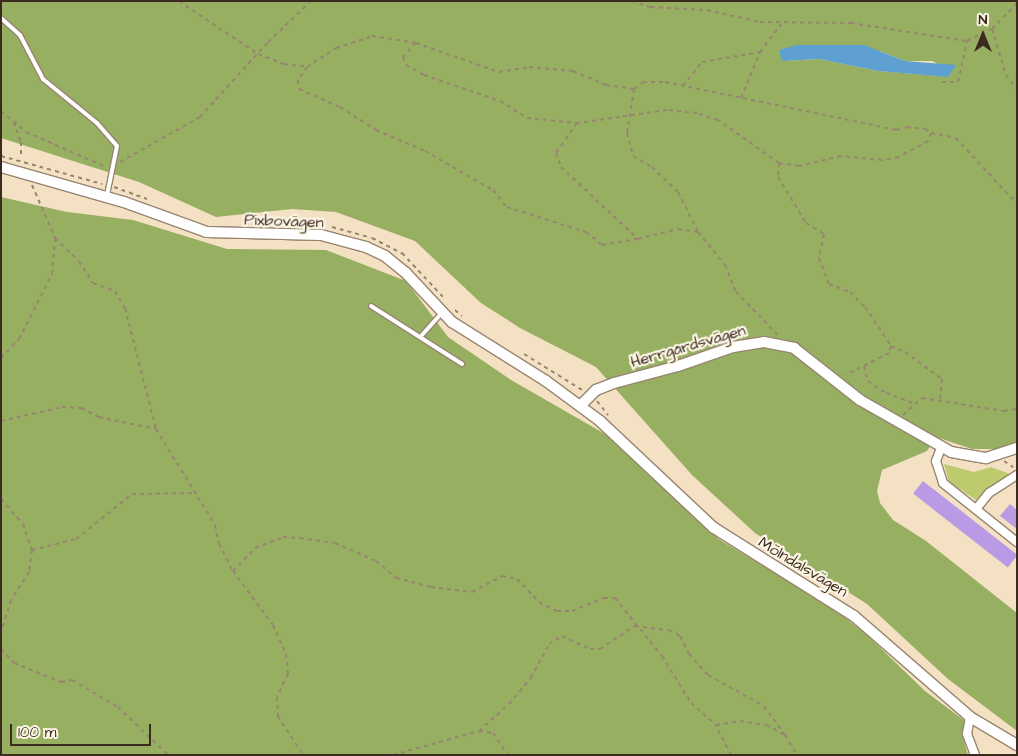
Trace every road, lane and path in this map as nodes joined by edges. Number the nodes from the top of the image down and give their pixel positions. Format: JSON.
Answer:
{"nodes":[{"id":1,"x":179,"y":1,"type":"edge"},
{"id":2,"x":311,"y":1,"type":"edge"},
{"id":3,"x":632,"y":1,"type":"edge"},
{"id":4,"x":1017,"y":3,"type":"edge"},
{"id":5,"x":1,"y":18,"type":"edge"},
{"id":6,"x":781,"y":24,"type":"junction"},
{"id":7,"x":992,"y":29,"type":"junction"},
{"id":8,"x":966,"y":41,"type":"junction"},
{"id":9,"x":416,"y":43,"type":"junction"},
{"id":10,"x":760,"y":52,"type":"junction"},
{"id":11,"x":258,"y":54,"type":"junction"},
{"id":12,"x":306,"y":67,"type":"junction"},
{"id":13,"x":942,"y":82,"type":"dead end"},
{"id":14,"x":683,"y":86,"type":"junction"},
{"id":15,"x":634,"y":89,"type":"junction"},
{"id":16,"x":1017,"y":89,"type":"edge"},
{"id":17,"x":741,"y":98,"type":"junction"},
{"id":18,"x":1,"y":111,"type":"edge"},
{"id":19,"x":632,"y":116,"type":"junction"},
{"id":20,"x":14,"y":122,"type":"junction"},
{"id":21,"x":577,"y":123,"type":"junction"},
{"id":22,"x":931,"y":133,"type":"junction"},
{"id":23,"x":1,"y":156,"type":"edge"},
{"id":24,"x":22,"y":158,"type":"dead end"},
{"id":25,"x":779,"y":164,"type":"junction"},
{"id":26,"x":1,"y":167,"type":"edge"},
{"id":27,"x":112,"y":170,"type":"junction"},
{"id":28,"x":31,"y":183,"type":"dead end"},
{"id":29,"x":109,"y":186,"type":"junction"},
{"id":30,"x":107,"y":197,"type":"junction"},
{"id":31,"x":154,"y":202,"type":"dead end"},
{"id":32,"x":1017,"y":204,"type":"edge"},
{"id":33,"x":255,"y":223,"type":"dead end"},
{"id":34,"x":321,"y":225,"type":"dead end"},
{"id":35,"x":328,"y":226,"type":"dead end"},
{"id":36,"x":698,"y":232,"type":"junction"},
{"id":37,"x":54,"y":238,"type":"junction"},
{"id":38,"x":638,"y":239,"type":"junction"},
{"id":39,"x":447,"y":301,"type":"dead end"},
{"id":40,"x":371,"y":306,"type":"dead end"},
{"id":41,"x":453,"y":308,"type":"dead end"},
{"id":42,"x":442,"y":313,"type":"junction"},
{"id":43,"x":465,"y":318,"type":"dead end"},
{"id":44,"x":422,"y":335,"type":"junction"},
{"id":45,"x":778,"y":344,"type":"junction"},
{"id":46,"x":891,"y":346,"type":"junction"},
{"id":47,"x":519,"y":352,"type":"dead end"},
{"id":48,"x":1,"y":358,"type":"edge"},
{"id":49,"x":462,"y":364,"type":"dead end"},
{"id":50,"x":864,"y":366,"type":"junction"},
{"id":51,"x":836,"y":379,"type":"junction"},
{"id":52,"x":590,"y":395,"type":"junction"},
{"id":53,"x":604,"y":399,"type":"dead end"},
{"id":54,"x":940,"y":401,"type":"junction"},
{"id":55,"x":600,"y":404,"type":"junction"},
{"id":56,"x":916,"y":404,"type":"junction"},
{"id":57,"x":580,"y":406,"type":"junction"},
{"id":58,"x":1017,"y":409,"type":"edge"},
{"id":59,"x":610,"y":419,"type":"dead end"},
{"id":60,"x":1,"y":422,"type":"edge"},
{"id":61,"x":894,"y":422,"type":"junction"},
{"id":62,"x":156,"y":429,"type":"junction"},
{"id":63,"x":941,"y":448,"type":"junction"},
{"id":64,"x":1017,"y":448,"type":"edge"},
{"id":65,"x":1009,"y":457,"type":"dead end"},
{"id":66,"x":1002,"y":460,"type":"junction"},
{"id":67,"x":997,"y":461,"type":"dead end"},
{"id":68,"x":1017,"y":470,"type":"edge"},
{"id":69,"x":1017,"y":474,"type":"edge"},
{"id":70,"x":197,"y":493,"type":"junction"},
{"id":71,"x":1,"y":499,"type":"edge"},
{"id":72,"x":976,"y":509,"type":"junction"},
{"id":73,"x":1017,"y":542,"type":"edge"},
{"id":74,"x":32,"y":550,"type":"junction"},
{"id":75,"x":233,"y":571,"type":"junction"},
{"id":76,"x":635,"y":626,"type":"junction"},
{"id":77,"x":1,"y":632,"type":"edge"},
{"id":78,"x":1,"y":649,"type":"edge"},
{"id":79,"x":970,"y":717,"type":"junction"},
{"id":80,"x":716,"y":725,"type":"junction"},
{"id":81,"x":479,"y":731,"type":"junction"},
{"id":82,"x":785,"y":735,"type":"junction"},
{"id":83,"x":1017,"y":744,"type":"edge"},
{"id":84,"x":168,"y":755,"type":"edge"},
{"id":85,"x":303,"y":755,"type":"edge"},
{"id":86,"x":393,"y":755,"type":"edge"},
{"id":87,"x":508,"y":755,"type":"edge"},
{"id":88,"x":730,"y":755,"type":"edge"},
{"id":89,"x":797,"y":755,"type":"edge"},
{"id":90,"x":976,"y":755,"type":"edge"}],
"edges":[{"from":1,"to":11,"type":"path"},
{"from":2,"to":11,"type":"path"},
{"from":3,"to":6,"type":"path"},
{"from":4,"to":7,"type":"path"},
{"from":5,"to":27,"type":"lane"},
{"from":6,"to":8,"type":"path"},
{"from":6,"to":10,"type":"path"},
{"from":7,"to":8,"type":"path"},
{"from":7,"to":16,"type":"path"},
{"from":8,"to":13,"type":"path"},
{"from":9,"to":12,"type":"path"},
{"from":9,"to":15,"type":"path"},
{"from":9,"to":21,"type":"path"},
{"from":10,"to":14,"type":"path"},
{"from":10,"to":17,"type":"path"},
{"from":11,"to":12,"type":"path"},
{"from":11,"to":27,"type":"path"},
{"from":12,"to":38,"type":"path"},
{"from":14,"to":15,"type":"path"},
{"from":14,"to":17,"type":"path"},
{"from":15,"to":19,"type":"path"},
{"from":17,"to":22,"type":"path"},
{"from":18,"to":20,"type":"path"},
{"from":19,"to":21,"type":"path"},
{"from":19,"to":25,"type":"path"},
{"from":19,"to":36,"type":"path"},
{"from":20,"to":24,"type":"path"},
{"from":20,"to":27,"type":"path"},
{"from":21,"to":38,"type":"path"},
{"from":22,"to":25,"type":"path"},
{"from":22,"to":32,"type":"path"},
{"from":23,"to":29,"type":"path"},
{"from":25,"to":46,"type":"path"},
{"from":26,"to":30,"type":"street","name":"Pixbovägen"},
{"from":27,"to":29,"type":"lane"},
{"from":28,"to":37,"type":"path"},
{"from":29,"to":30,"type":"lane"},
{"from":29,"to":31,"type":"path"},
{"from":30,"to":42,"type":"street","name":"Pixbovägen"},
{"from":33,"to":34,"type":"path"},
{"from":35,"to":39,"type":"path"},
{"from":36,"to":38,"type":"path"},
{"from":36,"to":45,"type":"path"},
{"from":37,"to":48,"type":"path"},
{"from":37,"to":62,"type":"path"},
{"from":40,"to":44,"type":"lane"},
{"from":41,"to":43,"type":"path"},
{"from":42,"to":44,"type":"lane"},
{"from":42,"to":57,"type":"street","name":"Pixbovägen"},
{"from":44,"to":49,"type":"lane"},
{"from":45,"to":51,"type":"street","name":"Herrgårdsvägen"},
{"from":45,"to":52,"type":"street","name":"Herrgårdsvägen"},
{"from":46,"to":50,"type":"path"},
{"from":46,"to":54,"type":"path"},
{"from":47,"to":52,"type":"path"},
{"from":50,"to":51,"type":"path"},
{"from":50,"to":56,"type":"path"},
{"from":51,"to":61,"type":"street","name":"Herrgårdsvägen"},
{"from":52,"to":55,"type":"path"},
{"from":52,"to":57,"type":"street","name":"Herrgårdsvägen"},
{"from":53,"to":55,"type":"path"},
{"from":54,"to":56,"type":"path"},
{"from":54,"to":58,"type":"path"},
{"from":55,"to":59,"type":"path"},
{"from":56,"to":61,"type":"path"},
{"from":57,"to":79,"type":"street","name":"Mölndalsvägen"},
{"from":60,"to":62,"type":"path"},
{"from":61,"to":63,"type":"street","name":"Herrgårdsvägen"},
{"from":62,"to":70,"type":"path"},
{"from":63,"to":64,"type":"street","name":"Herrgårdsvägen"},
{"from":63,"to":72,"type":"street"},
{"from":65,"to":66,"type":"path"},
{"from":66,"to":67,"type":"path"},
{"from":66,"to":68,"type":"path"},
{"from":69,"to":72,"type":"street"},
{"from":70,"to":74,"type":"path"},
{"from":70,"to":75,"type":"path"},
{"from":71,"to":74,"type":"path"},
{"from":72,"to":73,"type":"street"},
{"from":74,"to":77,"type":"path"},
{"from":75,"to":76,"type":"path"},
{"from":75,"to":85,"type":"path"},
{"from":76,"to":80,"type":"path"},
{"from":76,"to":81,"type":"path"},
{"from":76,"to":82,"type":"path"},
{"from":78,"to":84,"type":"path"},
{"from":79,"to":83,"type":"street","name":"Mölndalsvägen"},
{"from":79,"to":90,"type":"street"},
{"from":80,"to":82,"type":"path"},
{"from":80,"to":88,"type":"path"},
{"from":81,"to":86,"type":"path"},
{"from":81,"to":87,"type":"path"},
{"from":82,"to":89,"type":"path"}]}
